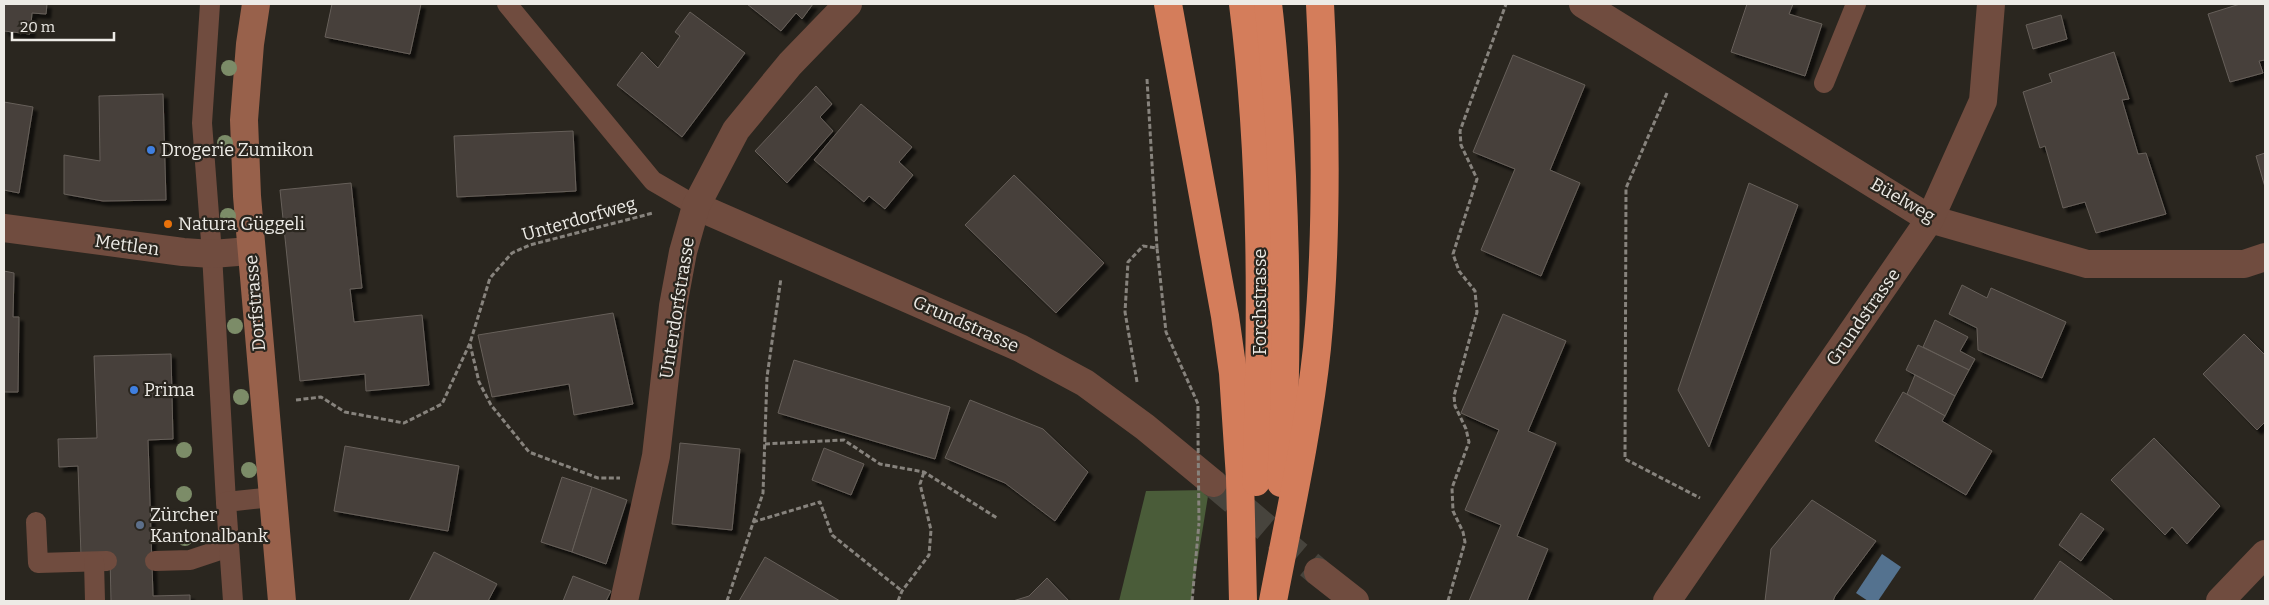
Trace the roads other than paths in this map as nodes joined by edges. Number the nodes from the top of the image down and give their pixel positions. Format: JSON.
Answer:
{"nodes":[{"id":1,"x":210,"y":4,"type":"edge"},
{"id":2,"x":256,"y":4,"type":"edge"},
{"id":3,"x":507,"y":4,"type":"edge"},
{"id":4,"x":848,"y":4,"type":"edge"},
{"id":5,"x":1168,"y":4,"type":"edge"},
{"id":6,"x":1243,"y":4,"type":"edge"},
{"id":7,"x":1268,"y":4,"type":"edge"},
{"id":8,"x":1320,"y":4,"type":"edge"},
{"id":9,"x":1583,"y":4,"type":"edge"},
{"id":10,"x":1856,"y":4,"type":"edge"},
{"id":11,"x":1991,"y":4,"type":"edge"},
{"id":12,"x":1824,"y":83,"type":"dead end"},
{"id":13,"x":696,"y":206,"type":"junction"},
{"id":14,"x":1930,"y":219,"type":"junction"},
{"id":15,"x":4,"y":228,"type":"edge"},
{"id":16,"x":250,"y":251,"type":"junction"},
{"id":17,"x":212,"y":254,"type":"junction"},
{"id":18,"x":2265,"y":257,"type":"edge"},
{"id":19,"x":1214,"y":483,"type":"tunnel mouth"},
{"id":20,"x":273,"y":497,"type":"junction"},
{"id":21,"x":226,"y":502,"type":"junction"},
{"id":22,"x":36,"y":522,"type":"dead end"},
{"id":23,"x":229,"y":547,"type":"junction"},
{"id":24,"x":2265,"y":554,"type":"edge"},
{"id":25,"x":156,"y":561,"type":"dead end"},
{"id":26,"x":1318,"y":572,"type":"tunnel mouth"},
{"id":27,"x":96,"y":601,"type":"edge"},
{"id":28,"x":232,"y":601,"type":"edge"},
{"id":29,"x":282,"y":601,"type":"edge"},
{"id":30,"x":624,"y":601,"type":"edge"},
{"id":31,"x":1244,"y":601,"type":"edge"},
{"id":32,"x":1272,"y":601,"type":"edge"},
{"id":33,"x":1355,"y":601,"type":"edge"},
{"id":34,"x":1667,"y":601,"type":"edge"},
{"id":35,"x":2220,"y":601,"type":"edge"}],
"edges":[{"from":1,"to":17,"type":"lane"},
{"from":2,"to":16,"type":"street","name":"Dorfstrasse"},
{"from":3,"to":13,"type":"lane"},
{"from":4,"to":13,"type":"street","name":"Unterdorfstrasse"},
{"from":5,"to":31,"type":"highway"},
{"from":6,"to":31,"type":"highway","name":"Forchstrasse"},
{"from":7,"to":32,"type":"highway","name":"Forchstrasse"},
{"from":8,"to":32,"type":"highway"},
{"from":9,"to":14,"type":"street","name":"Büelweg"},
{"from":10,"to":12,"type":"lane"},
{"from":11,"to":14,"type":"street","name":"Grundstrasse"},
{"from":13,"to":19,"type":"street","name":"Grundstrasse"},
{"from":13,"to":30,"type":"street","name":"Unterdorfstrasse"},
{"from":14,"to":18,"type":"street","name":"Büelweg"},
{"from":14,"to":34,"type":"street","name":"Grundstrasse"},
{"from":15,"to":17,"type":"street","name":"Mettlen"},
{"from":16,"to":17,"type":"street","name":"Mettlen"},
{"from":16,"to":20,"type":"street","name":"Dorfstrasse"},
{"from":17,"to":21,"type":"lane"},
{"from":20,"to":21,"type":"lane"},
{"from":20,"to":29,"type":"street","name":"Dorfstrasse"},
{"from":21,"to":23,"type":"lane"},
{"from":22,"to":27,"type":"lane"},
{"from":23,"to":25,"type":"lane"},
{"from":23,"to":28,"type":"lane"},
{"from":24,"to":35,"type":"street"},
{"from":26,"to":33,"type":"street"}]}
